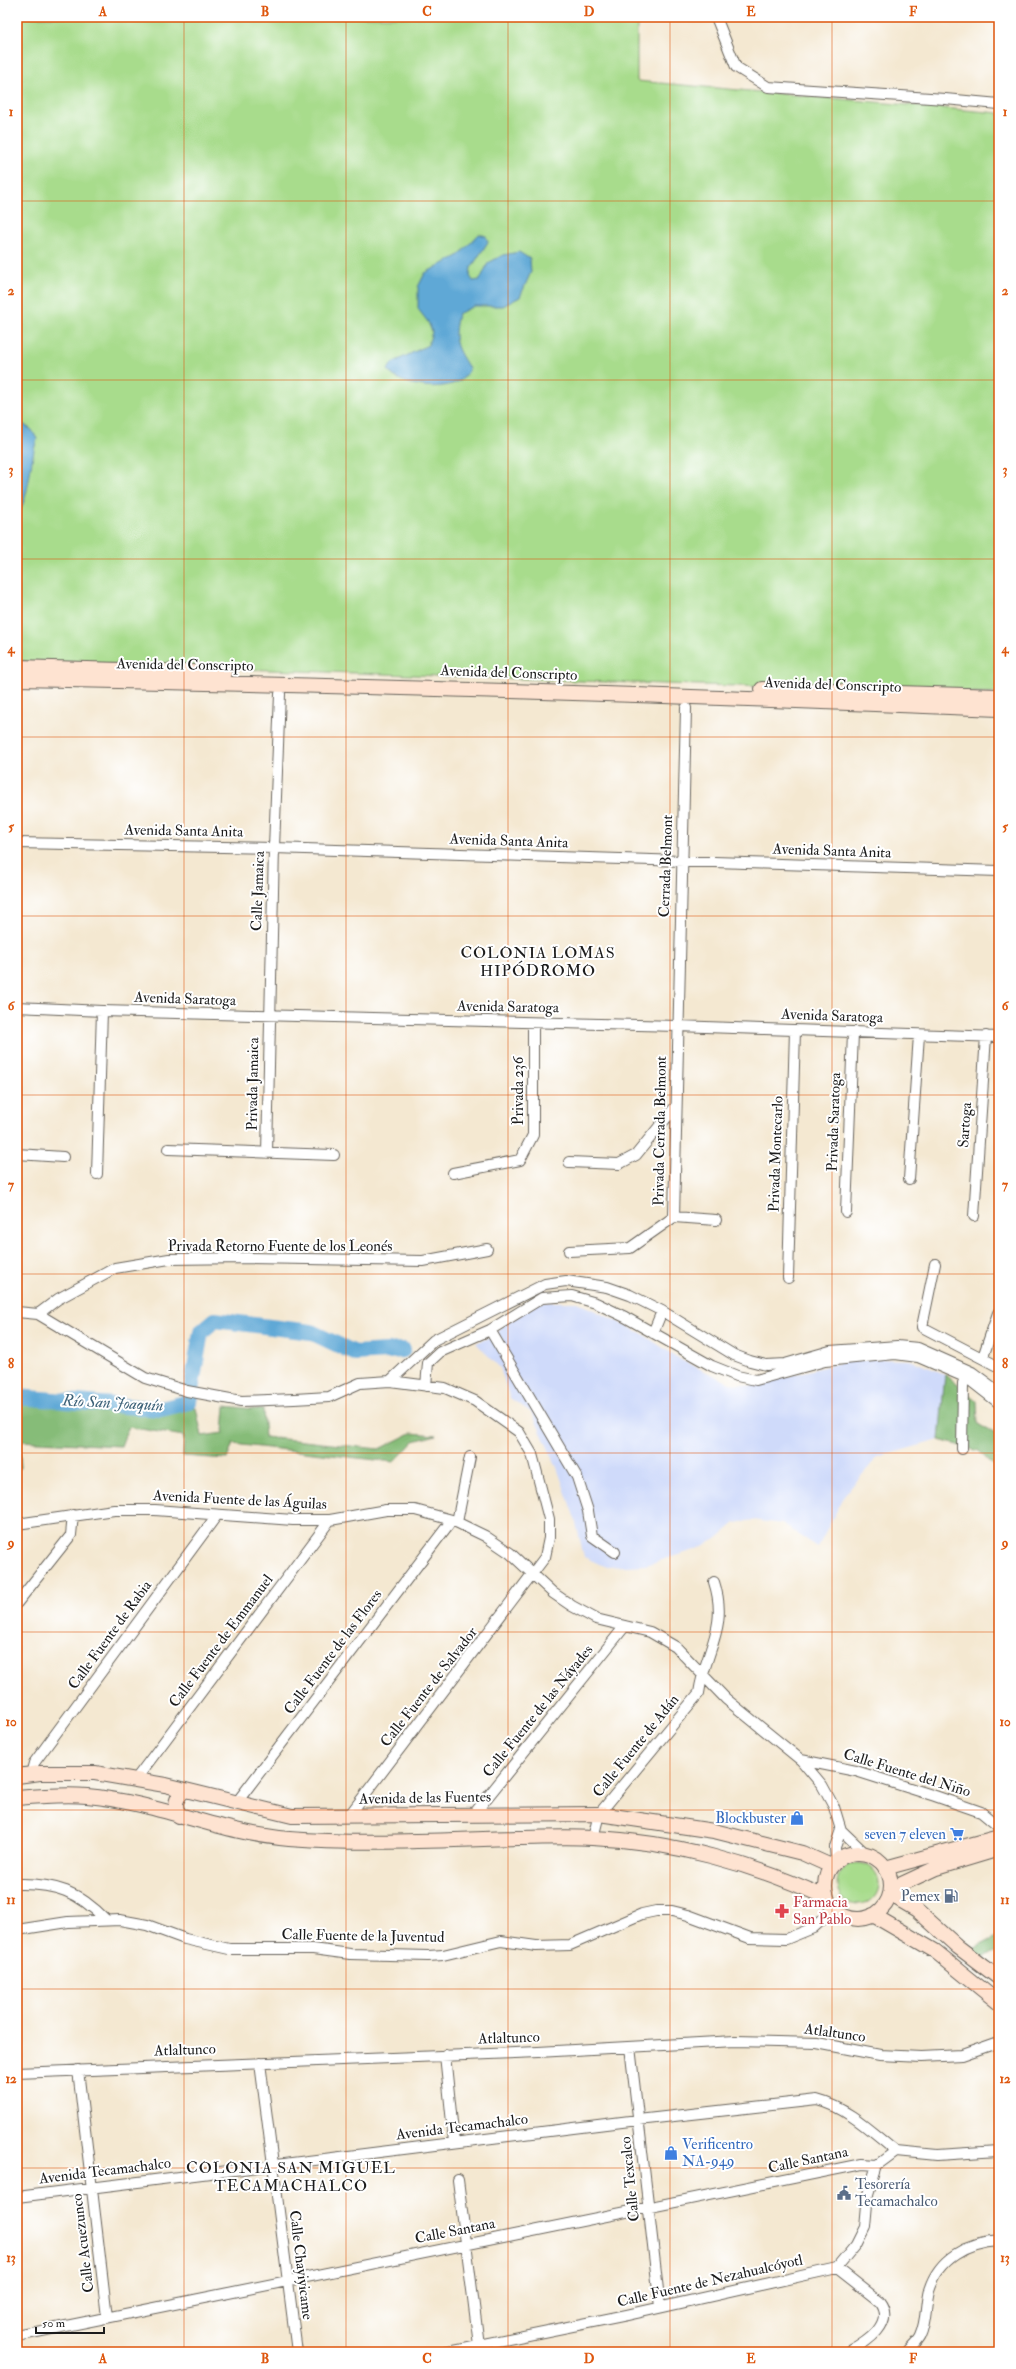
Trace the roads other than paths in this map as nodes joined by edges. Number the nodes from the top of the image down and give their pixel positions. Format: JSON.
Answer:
{"nodes":[{"id":1,"x":716,"y":17,"type":"edge"},
{"id":2,"x":999,"y":104,"type":"edge"},
{"id":3,"x":17,"y":667,"type":"edge"},
{"id":4,"x":17,"y":679,"type":"edge"},
{"id":5,"x":280,"y":694,"type":"dead end"},
{"id":6,"x":999,"y":696,"type":"edge"},
{"id":7,"x":686,"y":708,"type":"dead end"},
{"id":8,"x":999,"y":709,"type":"edge"},
{"id":9,"x":17,"y":843,"type":"edge"},
{"id":10,"x":274,"y":848,"type":"junction"},
{"id":11,"x":681,"y":862,"type":"junction"},
{"id":12,"x":999,"y":872,"type":"edge"},
{"id":13,"x":17,"y":1007,"type":"edge"},
{"id":14,"x":102,"y":1011,"type":"junction"},
{"id":15,"x":269,"y":1016,"type":"junction"},
{"id":16,"x":533,"y":1023,"type":"junction"},
{"id":17,"x":677,"y":1026,"type":"junction"},
{"id":18,"x":795,"y":1030,"type":"junction"},
{"id":19,"x":852,"y":1033,"type":"junction"},
{"id":20,"x":919,"y":1035,"type":"junction"},
{"id":21,"x":986,"y":1036,"type":"junction"},
{"id":22,"x":999,"y":1037,"type":"edge"},
{"id":23,"x":676,"y":1106,"type":"junction"},
{"id":24,"x":168,"y":1149,"type":"dead end"},
{"id":25,"x":267,"y":1153,"type":"junction"},
{"id":26,"x":17,"y":1154,"type":"edge"},
{"id":27,"x":334,"y":1155,"type":"dead end"},
{"id":28,"x":63,"y":1157,"type":"dead end"},
{"id":29,"x":569,"y":1162,"type":"dead end"},
{"id":30,"x":453,"y":1173,"type":"dead end"},
{"id":31,"x":97,"y":1174,"type":"dead end"},
{"id":32,"x":909,"y":1179,"type":"dead end"},
{"id":33,"x":846,"y":1212,"type":"dead end"},
{"id":34,"x":974,"y":1216,"type":"dead end"},
{"id":35,"x":674,"y":1217,"type":"junction"},
{"id":36,"x":716,"y":1220,"type":"dead end"},
{"id":37,"x":487,"y":1249,"type":"dead end"},
{"id":38,"x":569,"y":1252,"type":"dead end"},
{"id":39,"x":935,"y":1264,"type":"dead end"},
{"id":40,"x":788,"y":1278,"type":"dead end"},
{"id":41,"x":500,"y":1305,"type":"junction"},
{"id":42,"x":662,"y":1311,"type":"junction"},
{"id":43,"x":17,"y":1312,"type":"edge"},
{"id":44,"x":998,"y":1313,"type":"dead end"},
{"id":45,"x":38,"y":1314,"type":"junction"},
{"id":46,"x":508,"y":1320,"type":"junction"},
{"id":47,"x":490,"y":1330,"type":"junction"},
{"id":48,"x":653,"y":1333,"type":"junction"},
{"id":49,"x":983,"y":1357,"type":"junction"},
{"id":50,"x":999,"y":1367,"type":"edge"},
{"id":51,"x":969,"y":1375,"type":"junction"},
{"id":52,"x":390,"y":1381,"type":"junction"},
{"id":53,"x":426,"y":1386,"type":"junction"},
{"id":54,"x":999,"y":1392,"type":"edge"},
{"id":55,"x":999,"y":1403,"type":"edge"},
{"id":56,"x":962,"y":1449,"type":"dead end"},
{"id":57,"x":470,"y":1457,"type":"dead end"},
{"id":58,"x":73,"y":1515,"type":"junction"},
{"id":59,"x":217,"y":1515,"type":"junction"},
{"id":60,"x":330,"y":1520,"type":"junction"},
{"id":61,"x":455,"y":1521,"type":"junction"},
{"id":62,"x":17,"y":1524,"type":"edge"},
{"id":63,"x":615,"y":1552,"type":"dead end"},
{"id":64,"x":534,"y":1575,"type":"junction"},
{"id":65,"x":714,"y":1582,"type":"dead end"},
{"id":66,"x":17,"y":1603,"type":"edge"},
{"id":67,"x":625,"y":1626,"type":"junction"},
{"id":68,"x":702,"y":1674,"type":"junction"},
{"id":69,"x":801,"y":1760,"type":"junction"},
{"id":70,"x":24,"y":1775,"type":"edge"},
{"id":71,"x":136,"y":1779,"type":"junction"},
{"id":72,"x":165,"y":1785,"type":"junction"},
{"id":73,"x":185,"y":1790,"type":"junction"},
{"id":74,"x":17,"y":1798,"type":"edge"},
{"id":75,"x":237,"y":1802,"type":"junction"},
{"id":76,"x":162,"y":1811,"type":"junction"},
{"id":77,"x":474,"y":1814,"type":"junction"},
{"id":78,"x":599,"y":1814,"type":"junction"},
{"id":79,"x":180,"y":1816,"type":"junction"},
{"id":80,"x":348,"y":1817,"type":"junction"},
{"id":81,"x":999,"y":1827,"type":"edge"},
{"id":82,"x":841,"y":1830,"type":"junction"},
{"id":83,"x":999,"y":1837,"type":"edge"},
{"id":84,"x":592,"y":1838,"type":"junction"},
{"id":85,"x":999,"y":1848,"type":"edge"},
{"id":86,"x":866,"y":1854,"type":"junction"},
{"id":87,"x":833,"y":1864,"type":"junction"},
{"id":88,"x":885,"y":1868,"type":"junction"},
{"id":89,"x":17,"y":1884,"type":"edge"},
{"id":90,"x":890,"y":1891,"type":"junction"},
{"id":91,"x":831,"y":1904,"type":"junction"},
{"id":92,"x":873,"y":1915,"type":"junction"},
{"id":93,"x":106,"y":1920,"type":"junction"},
{"id":94,"x":17,"y":1930,"type":"edge"},
{"id":95,"x":999,"y":1978,"type":"edge"},
{"id":96,"x":999,"y":2002,"type":"edge"},
{"id":97,"x":999,"y":2042,"type":"edge"},
{"id":98,"x":630,"y":2048,"type":"junction"},
{"id":99,"x":445,"y":2055,"type":"junction"},
{"id":100,"x":260,"y":2063,"type":"junction"},
{"id":101,"x":78,"y":2070,"type":"junction"},
{"id":102,"x":17,"y":2073,"type":"edge"},
{"id":103,"x":638,"y":2120,"type":"junction"},
{"id":104,"x":454,"y":2142,"type":"junction"},
{"id":105,"x":896,"y":2151,"type":"junction"},
{"id":106,"x":999,"y":2151,"type":"edge"},
{"id":107,"x":877,"y":2164,"type":"junction"},
{"id":108,"x":273,"y":2166,"type":"junction"},
{"id":109,"x":458,"y":2180,"type":"dead end"},
{"id":110,"x":91,"y":2188,"type":"junction"},
{"id":111,"x":17,"y":2197,"type":"edge"},
{"id":112,"x":648,"y":2207,"type":"junction"},
{"id":113,"x":999,"y":2241,"type":"edge"},
{"id":114,"x":467,"y":2244,"type":"junction"},
{"id":115,"x":837,"y":2268,"type":"junction"},
{"id":116,"x":288,"y":2281,"type":"junction"},
{"id":117,"x":660,"y":2307,"type":"junction"},
{"id":118,"x":107,"y":2317,"type":"junction"},
{"id":119,"x":17,"y":2336,"type":"edge"},
{"id":120,"x":479,"y":2345,"type":"junction"},
{"id":121,"x":297,"y":2352,"type":"edge"},
{"id":122,"x":444,"y":2352,"type":"edge"},
{"id":123,"x":849,"y":2352,"type":"edge"},
{"id":124,"x":907,"y":2352,"type":"edge"}],
"edges":[{"from":1,"to":2,"type":"street"},
{"from":3,"to":6,"type":"main road","name":"Avenida del Conscripto"},
{"from":4,"to":8,"type":"main road","name":"Avenida del Conscripto"},
{"from":5,"to":10,"type":"street","name":"Calle Jamaica"},
{"from":7,"to":11,"type":"street","name":"Cerrada Belmont"},
{"from":9,"to":10,"type":"street","name":"Avenida Santa Anita"},
{"from":10,"to":11,"type":"street","name":"Avenida Santa Anita"},
{"from":10,"to":15,"type":"street","name":"Calle Jamaica"},
{"from":11,"to":12,"type":"street","name":"Avenida Santa Anita"},
{"from":11,"to":17,"type":"street","name":"Cerrada Belmont"},
{"from":13,"to":14,"type":"street","name":"Avenida Saratoga"},
{"from":14,"to":15,"type":"street","name":"Avenida Saratoga"},
{"from":14,"to":31,"type":"street"},
{"from":15,"to":16,"type":"street","name":"Avenida Saratoga"},
{"from":15,"to":25,"type":"street","name":"Privada Jamaica"},
{"from":16,"to":17,"type":"street","name":"Avenida Saratoga"},
{"from":16,"to":30,"type":"street","name":"Privada 236"},
{"from":17,"to":18,"type":"street","name":"Avenida Saratoga"},
{"from":17,"to":23,"type":"street","name":"Privada Cerrada Belmont"},
{"from":18,"to":19,"type":"street","name":"Avenida Saratoga"},
{"from":18,"to":40,"type":"street","name":"Privada Montecarlo"},
{"from":19,"to":20,"type":"street","name":"Avenida Saratoga"},
{"from":19,"to":33,"type":"street","name":"Privada Saratoga"},
{"from":20,"to":21,"type":"street","name":"Avenida Saratoga"},
{"from":20,"to":32,"type":"street"},
{"from":21,"to":22,"type":"street","name":"Avenida Saratoga"},
{"from":21,"to":34,"type":"street","name":"Sartoga"},
{"from":23,"to":29,"type":"street"},
{"from":23,"to":35,"type":"street","name":"Privada Cerrada Belmont"},
{"from":24,"to":25,"type":"street","name":"Privada Jamaica"},
{"from":25,"to":27,"type":"street","name":"Privada Jamaica"},
{"from":26,"to":28,"type":"street"},
{"from":35,"to":36,"type":"street"},
{"from":35,"to":38,"type":"street","name":"Privada Cerrada Belmont"},
{"from":37,"to":45,"type":"street","name":"Privada Retorno Fuente de los Leonés"},
{"from":39,"to":49,"type":"street"},
{"from":41,"to":42,"type":"street"},
{"from":41,"to":46,"type":"street"},
{"from":41,"to":52,"type":"street"},
{"from":42,"to":48,"type":"street"},
{"from":42,"to":51,"type":"street"},
{"from":43,"to":45,"type":"street"},
{"from":44,"to":49,"type":"street"},
{"from":45,"to":52,"type":"street","name":"Calle Fuente de Salvador"},
{"from":46,"to":47,"type":"street"},
{"from":46,"to":48,"type":"street"},
{"from":47,"to":53,"type":"street"},
{"from":47,"to":63,"type":"street"},
{"from":48,"to":51,"type":"street"},
{"from":49,"to":50,"type":"street"},
{"from":51,"to":54,"type":"street"},
{"from":51,"to":55,"type":"street"},
{"from":51,"to":56,"type":"street"},
{"from":52,"to":53,"type":"street","name":"Calle Fuente de Salvador"},
{"from":53,"to":64,"type":"street","name":"Calle Fuente de Salvador"},
{"from":57,"to":61,"type":"street"},
{"from":58,"to":59,"type":"street","name":"Avenida Fuente de las Águilas"},
{"from":58,"to":62,"type":"street","name":"Avenida Fuente de las Águilas"},
{"from":58,"to":66,"type":"street"},
{"from":59,"to":60,"type":"street","name":"Avenida Fuente de las Águilas"},
{"from":59,"to":70,"type":"street","name":"Calle Fuente de Rabia"},
{"from":60,"to":61,"type":"street","name":"Avenida Fuente de las Águilas"},
{"from":60,"to":71,"type":"street","name":"Calle Fuente de Emmanuel"},
{"from":61,"to":64,"type":"street","name":"Avenida Fuente de las Águilas"},
{"from":61,"to":75,"type":"street","name":"Calle Fuente de las Flores"},
{"from":64,"to":67,"type":"street","name":"Avenida Fuente de las Águilas"},
{"from":64,"to":80,"type":"street","name":"Calle Fuente de Salvador"},
{"from":65,"to":68,"type":"street","name":"Calle Fuente de Adán"},
{"from":67,"to":68,"type":"street","name":"Avenida Fuente de las Águilas"},
{"from":67,"to":77,"type":"street","name":"Calle Fuente de las Náyades"},
{"from":68,"to":69,"type":"street","name":"Avenida Fuente de las Águilas"},
{"from":68,"to":78,"type":"street","name":"Calle Fuente de Adán"},
{"from":69,"to":81,"type":"street","name":"Calle Fuente del Niño"},
{"from":69,"to":82,"type":"street","name":"Avenida Fuente de las Águilas"},
{"from":70,"to":71,"type":"main road","name":"Avenida de las Fuentes"},
{"from":71,"to":72,"type":"main road","name":"Avenida de las Fuentes"},
{"from":72,"to":73,"type":"main road","name":"Avenida de las Fuentes"},
{"from":72,"to":76,"type":"main road"},
{"from":73,"to":75,"type":"main road","name":"Avenida de las Fuentes"},
{"from":73,"to":79,"type":"main road"},
{"from":74,"to":76,"type":"main road"},
{"from":75,"to":80,"type":"main road","name":"Avenida de las Fuentes"},
{"from":76,"to":79,"type":"main road"},
{"from":77,"to":78,"type":"main road","name":"Avenida de las Fuentes"},
{"from":77,"to":80,"type":"main road","name":"Avenida de las Fuentes"},
{"from":78,"to":84,"type":"street","name":"Calle Fuente de Adán"},
{"from":78,"to":87,"type":"main road","name":"Avenida de las Fuentes"},
{"from":79,"to":84,"type":"main road"},
{"from":82,"to":86,"type":"street","name":"Avenida Fuente de las Águilas"},
{"from":82,"to":87,"type":"street"},
{"from":83,"to":88,"type":"main road"},
{"from":84,"to":91,"type":"main road"},
{"from":85,"to":90,"type":"main road"},
{"from":86,"to":87,"type":"main road"},
{"from":86,"to":88,"type":"main road"},
{"from":87,"to":91,"type":"main road"},
{"from":88,"to":90,"type":"main road"},
{"from":89,"to":93,"type":"street"},
{"from":90,"to":92,"type":"main road"},
{"from":90,"to":95,"type":"main road"},
{"from":91,"to":92,"type":"main road"},
{"from":91,"to":93,"type":"street","name":"Calle Fuente de la Juventud"},
{"from":92,"to":96,"type":"main road"},
{"from":93,"to":94,"type":"street","name":"Calle Fuente de la Juventud"},
{"from":97,"to":98,"type":"street","name":"Atlaltunco"},
{"from":98,"to":99,"type":"street","name":"Atlaltunco"},
{"from":98,"to":103,"type":"street","name":"Calle Texcalco"},
{"from":99,"to":100,"type":"street","name":"Atlaltunco"},
{"from":99,"to":104,"type":"street"},
{"from":100,"to":101,"type":"street","name":"Atlaltunco"},
{"from":100,"to":108,"type":"street","name":"Calle Chayiyicame"},
{"from":101,"to":102,"type":"street","name":"Atlaltunco"},
{"from":101,"to":110,"type":"street","name":"Calle Acuezunco"},
{"from":103,"to":104,"type":"street","name":"Avenida Tecamachalco"},
{"from":103,"to":105,"type":"street","name":"Avenida Tecamachalco"},
{"from":103,"to":112,"type":"street","name":"Calle Texcalco"},
{"from":104,"to":108,"type":"street","name":"Avenida Tecamachalco"},
{"from":105,"to":106,"type":"street"},
{"from":105,"to":107,"type":"street"},
{"from":107,"to":112,"type":"street","name":"Calle Santana"},
{"from":107,"to":115,"type":"street"},
{"from":108,"to":110,"type":"street","name":"Avenida Tecamachalco"},
{"from":108,"to":116,"type":"street","name":"Calle Chayiyicame"},
{"from":109,"to":114,"type":"street"},
{"from":110,"to":111,"type":"street","name":"Avenida Tecamachalco"},
{"from":110,"to":118,"type":"street","name":"Calle Acuezunco"},
{"from":112,"to":114,"type":"street","name":"Calle Santana"},
{"from":112,"to":117,"type":"street","name":"Calle Texcalco"},
{"from":113,"to":124,"type":"street"},
{"from":114,"to":116,"type":"street","name":"Calle Santana"},
{"from":114,"to":120,"type":"street"},
{"from":115,"to":117,"type":"street","name":"Calle Fuente de Nezahualcóyotl"},
{"from":115,"to":123,"type":"street"},
{"from":116,"to":118,"type":"street","name":"Calle Santana"},
{"from":116,"to":121,"type":"street","name":"Calle Chayiyicame"},
{"from":117,"to":120,"type":"street","name":"Calle Fuente de Nezahualcóyotl"},
{"from":118,"to":119,"type":"street","name":"Calle Santana"},
{"from":120,"to":122,"type":"street","name":"Calle Fuente de Nezahualcóyotl"}]}
